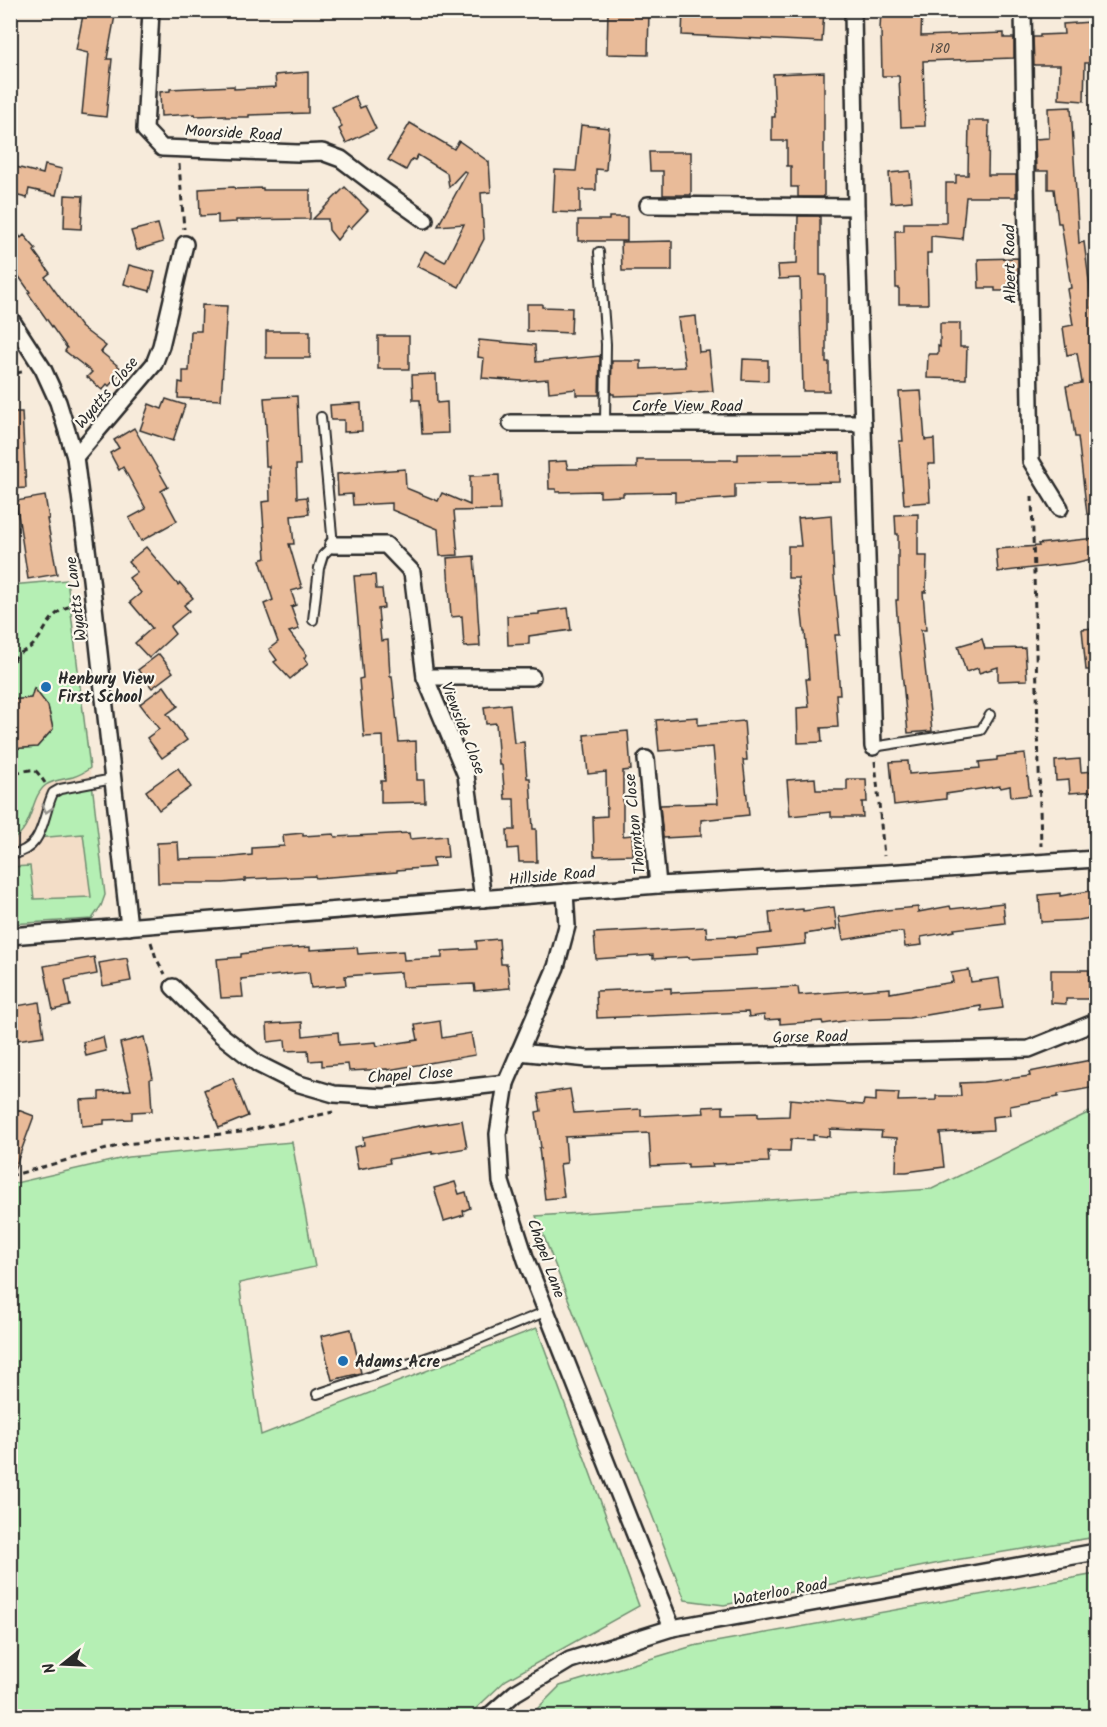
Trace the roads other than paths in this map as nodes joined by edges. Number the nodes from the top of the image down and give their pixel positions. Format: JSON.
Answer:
{"nodes":[{"id":1,"x":151,"y":10,"type":"edge"},
{"id":2,"x":853,"y":10,"type":"edge"},
{"id":3,"x":1023,"y":10,"type":"edge"},
{"id":4,"x":648,"y":205,"type":"dead end"},
{"id":5,"x":856,"y":207,"type":"junction"},
{"id":6,"x":425,"y":220,"type":"dead end"},
{"id":7,"x":185,"y":244,"type":"road end"},
{"id":8,"x":599,"y":252,"type":"dead end"},
{"id":9,"x":10,"y":318,"type":"edge"},
{"id":10,"x":321,"y":417,"type":"dead end"},
{"id":11,"x":511,"y":423,"type":"dead end"},
{"id":12,"x":605,"y":423,"type":"junction"},
{"id":13,"x":863,"y":423,"type":"junction"},
{"id":14,"x":75,"y":457,"type":"junction"},
{"id":15,"x":1060,"y":508,"type":"dead end"},
{"id":16,"x":333,"y":545,"type":"junction"},
{"id":17,"x":313,"y":620,"type":"dead end"},
{"id":18,"x":425,"y":677,"type":"junction"},
{"id":19,"x":532,"y":677,"type":"dead end"},
{"id":20,"x":990,"y":715,"type":"dead end"},
{"id":21,"x":873,"y":747,"type":"joint"},
{"id":22,"x":646,"y":759,"type":"dead end"},
{"id":23,"x":113,"y":779,"type":"junction"},
{"id":24,"x":10,"y":855,"type":"edge"},
{"id":25,"x":1096,"y":859,"type":"edge"},
{"id":26,"x":658,"y":885,"type":"junction"},
{"id":27,"x":565,"y":892,"type":"junction"},
{"id":28,"x":483,"y":899,"type":"junction"},
{"id":29,"x":129,"y":927,"type":"junction"},
{"id":30,"x":10,"y":936,"type":"edge"},
{"id":31,"x":173,"y":987,"type":"road end"},
{"id":32,"x":1096,"y":1022,"type":"edge"},
{"id":33,"x":519,"y":1052,"type":"junction"},
{"id":34,"x":506,"y":1083,"type":"junction"},
{"id":35,"x":548,"y":1311,"type":"junction"},
{"id":36,"x":317,"y":1394,"type":"dead end"},
{"id":37,"x":1096,"y":1552,"type":"edge"},
{"id":38,"x":672,"y":1628,"type":"junction"},
{"id":39,"x":489,"y":1716,"type":"edge"}],
"edges":[{"from":1,"to":6,"type":"street","name":"Moorside Road"},
{"from":2,"to":5,"type":"street"},
{"from":3,"to":15,"type":"street","name":"Albert Road"},
{"from":4,"to":5,"type":"street"},
{"from":5,"to":13,"type":"street"},
{"from":7,"to":14,"type":"street","name":"Wyatts Close"},
{"from":8,"to":12,"type":"lane"},
{"from":9,"to":14,"type":"street","name":"Wyatts Lane"},
{"from":10,"to":16,"type":"lane"},
{"from":11,"to":12,"type":"street","name":"Corfe View Road"},
{"from":12,"to":13,"type":"street","name":"Corfe View Road"},
{"from":13,"to":21,"type":"street"},
{"from":14,"to":23,"type":"street","name":"Wyatts Lane"},
{"from":16,"to":17,"type":"lane"},
{"from":16,"to":18,"type":"street","name":"Viewside Close"},
{"from":18,"to":19,"type":"street","name":"Viewside Close"},
{"from":18,"to":28,"type":"street","name":"Viewside Close"},
{"from":20,"to":21,"type":"lane"},
{"from":22,"to":26,"type":"street","name":"Thornton Close"},
{"from":23,"to":24,"type":"lane","one_way":true},
{"from":23,"to":29,"type":"street","name":"Wyatts Lane"},
{"from":25,"to":26,"type":"street","name":"Hillside Road"},
{"from":26,"to":27,"type":"street","name":"Hillside Road"},
{"from":27,"to":28,"type":"street","name":"Hillside Road"},
{"from":27,"to":33,"type":"street","name":"Chapel Lane"},
{"from":28,"to":29,"type":"street","name":"Hillside Road"},
{"from":29,"to":30,"type":"street","name":"Hillside Road"},
{"from":31,"to":34,"type":"street","name":"Chapel Close"},
{"from":32,"to":33,"type":"street","name":"Gorse Road"},
{"from":33,"to":34,"type":"street","name":"Chapel Lane"},
{"from":34,"to":35,"type":"street","name":"Chapel Lane"},
{"from":35,"to":36,"type":"lane"},
{"from":35,"to":38,"type":"street","name":"Chapel Lane"},
{"from":37,"to":38,"type":"street","name":"Waterloo Road"},
{"from":38,"to":39,"type":"street","name":"Waterloo Road"}]}
